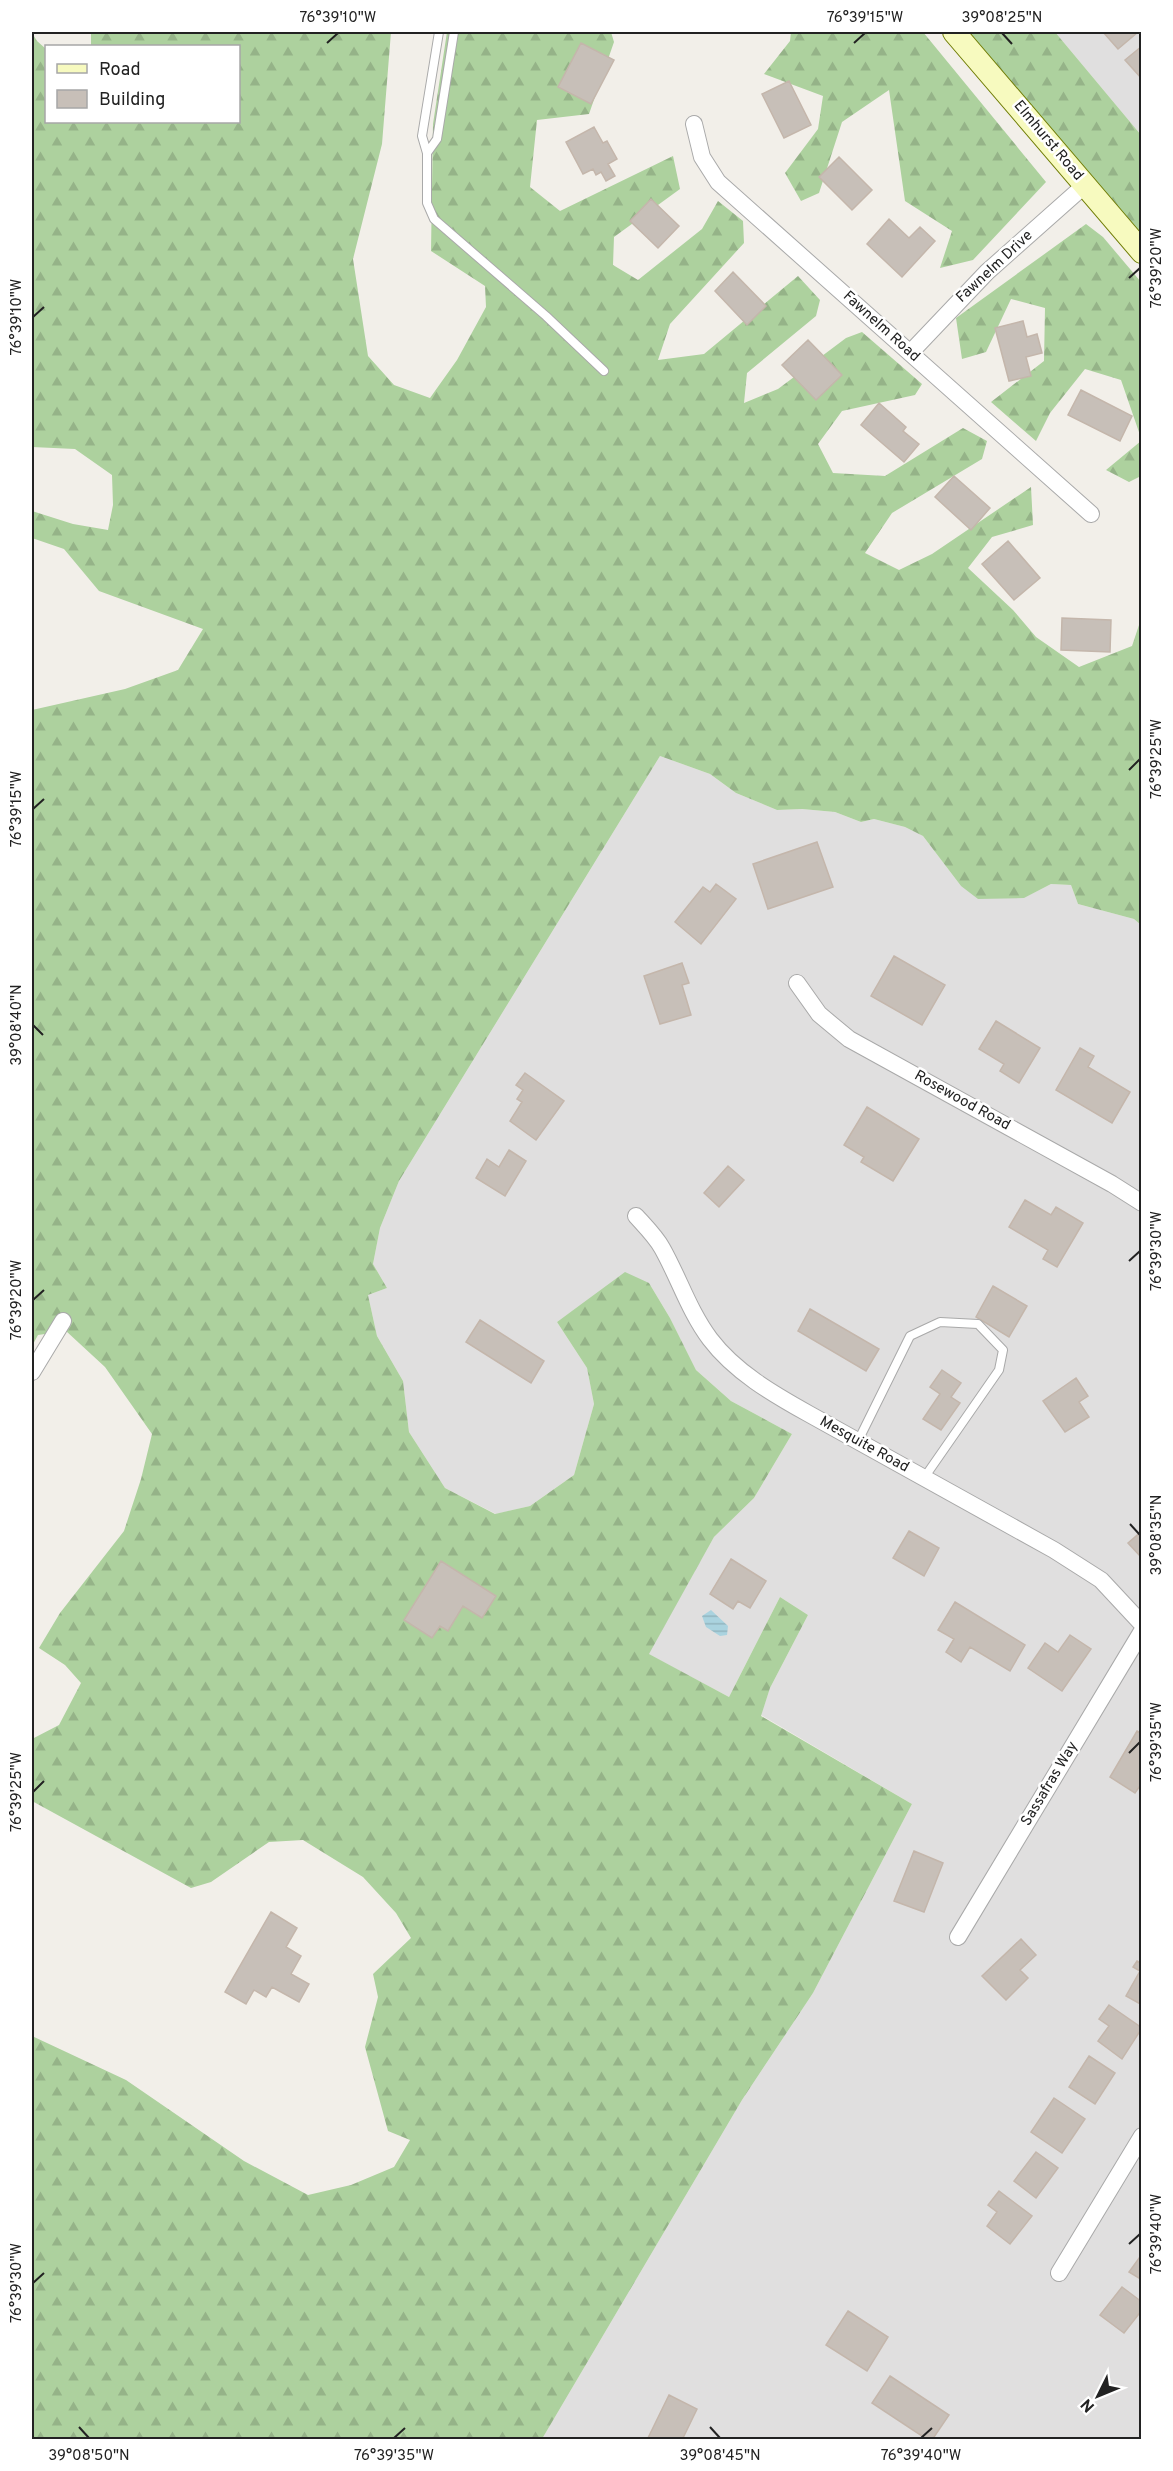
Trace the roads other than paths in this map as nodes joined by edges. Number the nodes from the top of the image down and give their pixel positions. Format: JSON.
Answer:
{"nodes":[{"id":1,"x":439,"y":32,"type":"edge"},
{"id":2,"x":454,"y":32,"type":"edge"},
{"id":3,"x":954,"y":32,"type":"edge"},
{"id":4,"x":693,"y":124,"type":"dead end"},
{"id":5,"x":427,"y":153,"type":"junction"},
{"id":6,"x":1085,"y":185,"type":"junction"},
{"id":7,"x":1142,"y":252,"type":"edge"},
{"id":8,"x":910,"y":353,"type":"junction"},
{"id":9,"x":604,"y":371,"type":"dead end"},
{"id":10,"x":1091,"y":514,"type":"dead end"},
{"id":11,"x":797,"y":983,"type":"dead end"},
{"id":12,"x":1142,"y":1203,"type":"edge"},
{"id":13,"x":636,"y":1216,"type":"dead end"},
{"id":14,"x":63,"y":1321,"type":"dead end"},
{"id":15,"x":32,"y":1372,"type":"edge"},
{"id":16,"x":858,"y":1441,"type":"junction"},
{"id":17,"x":924,"y":1478,"type":"junction"},
{"id":18,"x":1142,"y":1624,"type":"edge"},
{"id":19,"x":1142,"y":1631,"type":"edge"},
{"id":20,"x":958,"y":1937,"type":"dead end"},
{"id":21,"x":1142,"y":2136,"type":"edge"},
{"id":22,"x":1059,"y":2273,"type":"dead end"}],
"edges":[{"from":1,"to":5,"type":"lane"},
{"from":2,"to":5,"type":"lane"},
{"from":3,"to":6,"type":"street","name":"Elmhurst Road"},
{"from":4,"to":8,"type":"street","name":"Fawnelm Road"},
{"from":5,"to":9,"type":"lane"},
{"from":6,"to":7,"type":"street","name":"Elmhurst Road"},
{"from":6,"to":8,"type":"street","name":"Fawnelm Drive"},
{"from":8,"to":10,"type":"street","name":"Fawnelm Road"},
{"from":11,"to":12,"type":"street","name":"Rosewood Road"},
{"from":13,"to":16,"type":"street","name":"Mesquite Road"},
{"from":14,"to":15,"type":"street"},
{"from":16,"to":17,"type":"street","name":"Mesquite Road"},
{"from":16,"to":17,"type":"lane"},
{"from":17,"to":18,"type":"street","name":"Mesquite Road"},
{"from":19,"to":20,"type":"street","name":"Sassafras Way"},
{"from":21,"to":22,"type":"street"}]}
